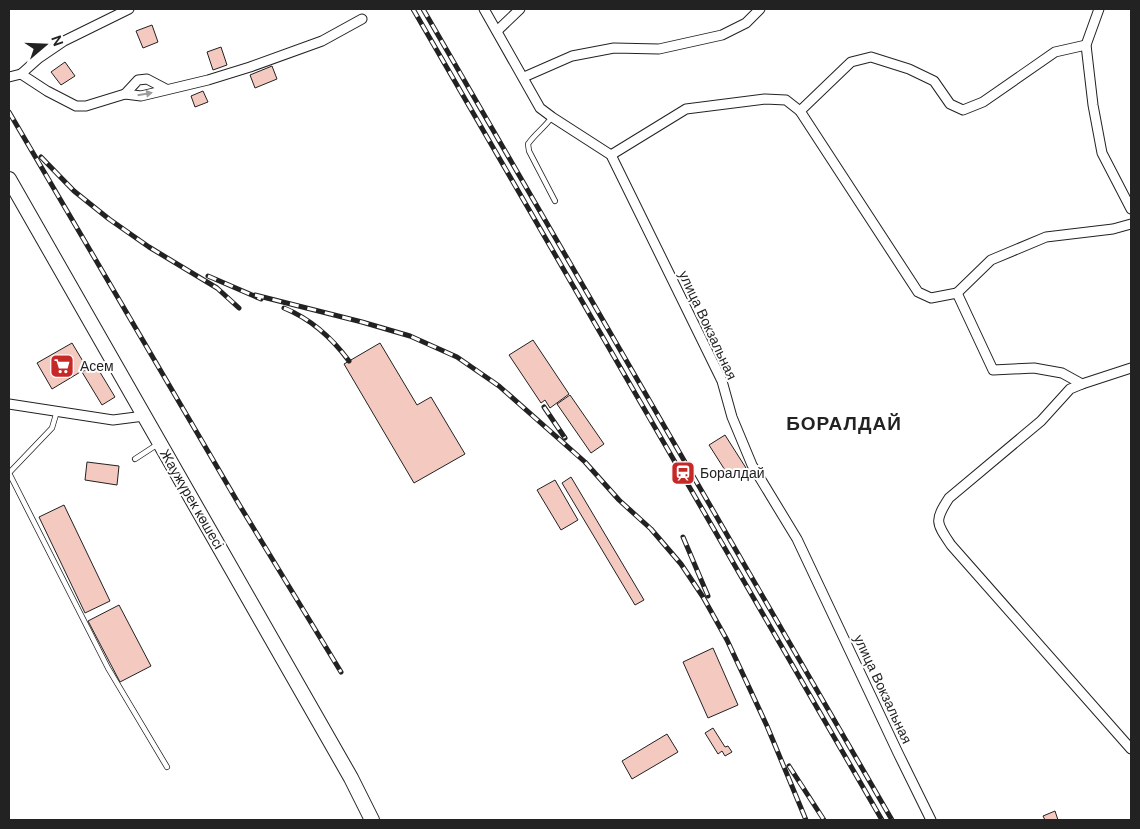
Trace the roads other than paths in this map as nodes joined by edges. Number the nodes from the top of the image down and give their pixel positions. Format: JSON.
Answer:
{"nodes":[{"id":1,"x":129,"y":9,"type":"edge"},
{"id":2,"x":484,"y":9,"type":"edge"},
{"id":3,"x":520,"y":9,"type":"edge"},
{"id":4,"x":760,"y":9,"type":"edge"},
{"id":5,"x":1099,"y":9,"type":"edge"},
{"id":6,"x":362,"y":19,"type":"dead end"},
{"id":7,"x":497,"y":31,"type":"junction"},
{"id":8,"x":1086,"y":45,"type":"junction"},
{"id":9,"x":21,"y":74,"type":"junction"},
{"id":10,"x":9,"y":77,"type":"edge"},
{"id":11,"x":524,"y":77,"type":"junction"},
{"id":12,"x":166,"y":89,"type":"junction"},
{"id":13,"x":125,"y":94,"type":"junction"},
{"id":14,"x":800,"y":111,"type":"junction"},
{"id":15,"x":552,"y":117,"type":"junction"},
{"id":16,"x":611,"y":155,"type":"junction"},
{"id":17,"x":9,"y":179,"type":"edge"},
{"id":18,"x":555,"y":201,"type":"dead end"},
{"id":19,"x":1131,"y":209,"type":"edge"},
{"id":20,"x":1131,"y":224,"type":"edge"},
{"id":21,"x":957,"y":293,"type":"junction"},
{"id":22,"x":1131,"y":368,"type":"edge"},
{"id":23,"x":1082,"y":384,"type":"junction"},
{"id":24,"x":9,"y":404,"type":"edge"},
{"id":25,"x":57,"y":412,"type":"junction"},
{"id":26,"x":144,"y":416,"type":"junction"},
{"id":27,"x":159,"y":443,"type":"junction"},
{"id":28,"x":134,"y":459,"type":"dead end"},
{"id":29,"x":9,"y":473,"type":"edge"},
{"id":30,"x":1131,"y":749,"type":"edge"},
{"id":31,"x":167,"y":767,"type":"dead end"},
{"id":32,"x":372,"y":820,"type":"edge"},
{"id":33,"x":931,"y":820,"type":"edge"}],
"edges":[{"from":1,"to":9,"type":"street"},
{"from":2,"to":7,"type":"street"},
{"from":3,"to":7,"type":"street"},
{"from":4,"to":11,"type":"street"},
{"from":5,"to":8,"type":"street"},
{"from":6,"to":12,"type":"street"},
{"from":7,"to":11,"type":"street"},
{"from":8,"to":14,"type":"street"},
{"from":8,"to":19,"type":"street"},
{"from":9,"to":10,"type":"street"},
{"from":9,"to":13,"type":"street"},
{"from":11,"to":15,"type":"street"},
{"from":13,"to":12,"type":"street","one_way":true},
{"from":12,"to":13,"type":"street"},
{"from":14,"to":16,"type":"street"},
{"from":14,"to":21,"type":"street"},
{"from":15,"to":16,"type":"street"},
{"from":15,"to":18,"type":"lane"},
{"from":16,"to":33,"type":"street","name":"улица Вокзальная"},
{"from":17,"to":26,"type":"main road","name":"Жаужүрек көшесі"},
{"from":20,"to":21,"type":"street"},
{"from":21,"to":23,"type":"street"},
{"from":22,"to":23,"type":"street"},
{"from":23,"to":30,"type":"street"},
{"from":24,"to":25,"type":"street"},
{"from":25,"to":26,"type":"street"},
{"from":25,"to":29,"type":"lane"},
{"from":26,"to":27,"type":"main road","name":"Жаужүрек көшесі"},
{"from":27,"to":28,"type":"lane"},
{"from":27,"to":32,"type":"main road","name":"Жаужүрек көшесі"},
{"from":29,"to":31,"type":"lane"}]}
